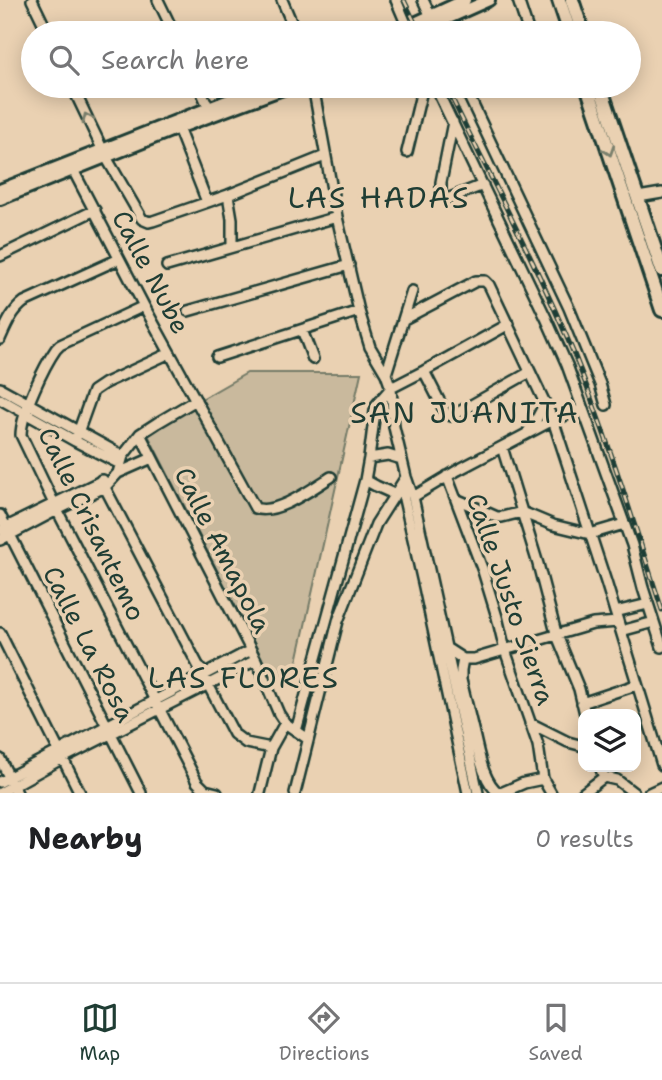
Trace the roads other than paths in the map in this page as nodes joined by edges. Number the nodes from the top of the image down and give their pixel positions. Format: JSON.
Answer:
{"nodes":[{"id":1,"x":32,"y":0,"type":"edge"},
{"id":2,"x":158,"y":0,"type":"edge"},
{"id":3,"x":282,"y":0,"type":"edge"},
{"id":4,"x":396,"y":0,"type":"edge"},
{"id":5,"x":423,"y":0,"type":"edge"},
{"id":6,"x":465,"y":0,"type":"edge"},
{"id":7,"x":489,"y":0,"type":"edge"},
{"id":8,"x":518,"y":0,"type":"edge"},
{"id":9,"x":559,"y":0,"type":"edge"},
{"id":10,"x":572,"y":0,"type":"edge"},
{"id":11,"x":449,"y":4,"type":"edge"},
{"id":12,"x":42,"y":21,"type":"edge"},
{"id":13,"x":168,"y":21,"type":"edge"},
{"id":14,"x":291,"y":21,"type":"edge"},
{"id":15,"x":406,"y":21,"type":"edge"},
{"id":16,"x":434,"y":21,"type":"edge"},
{"id":17,"x":437,"y":21,"type":"edge"},
{"id":18,"x":442,"y":21,"type":"edge"},
{"id":19,"x":525,"y":21,"type":"edge"},
{"id":20,"x":566,"y":21,"type":"edge"},
{"id":21,"x":579,"y":21,"type":"edge"},
{"id":22,"x":78,"y":98,"type":"edge"},
{"id":23,"x":205,"y":98,"type":"edge"},
{"id":24,"x":240,"y":98,"type":"edge"},
{"id":25,"x":254,"y":98,"type":"edge"},
{"id":26,"x":315,"y":98,"type":"edge"},
{"id":27,"x":420,"y":98,"type":"edge"},
{"id":28,"x":441,"y":98,"type":"edge"},
{"id":29,"x":470,"y":98,"type":"edge"},
{"id":30,"x":591,"y":98,"type":"edge"},
{"id":31,"x":604,"y":98,"type":"edge"},
{"id":32,"x":211,"y":112,"type":"junction"},
{"id":33,"x":453,"y":122,"type":"junction"},
{"id":34,"x":178,"y":128,"type":"junction"},
{"id":35,"x":407,"y":152,"type":"dead end"},
{"id":36,"x":104,"y":153,"type":"junction"},
{"id":37,"x":325,"y":156,"type":"junction"},
{"id":38,"x":72,"y":167,"type":"junction"},
{"id":39,"x":483,"y":186,"type":"junction"},
{"id":40,"x":662,"y":193,"type":"edge"},
{"id":41,"x":1,"y":194,"type":"edge"},
{"id":42,"x":228,"y":195,"type":"junction"},
{"id":43,"x":638,"y":198,"type":"junction"},
{"id":44,"x":207,"y":202,"type":"junction"},
{"id":45,"x":95,"y":210,"type":"junction"},
{"id":46,"x":337,"y":216,"type":"junction"},
{"id":47,"x":232,"y":247,"type":"junction"},
{"id":48,"x":0,"y":256,"type":"edge"},
{"id":49,"x":119,"y":259,"type":"junction"},
{"id":50,"x":349,"y":265,"type":"junction"},
{"id":51,"x":167,"y":266,"type":"dead end"},
{"id":52,"x":662,"y":270,"type":"edge"},
{"id":53,"x":412,"y":291,"type":"dead end"},
{"id":54,"x":144,"y":306,"type":"junction"},
{"id":55,"x":662,"y":310,"type":"edge"},
{"id":56,"x":359,"y":311,"type":"junction"},
{"id":57,"x":188,"y":312,"type":"dead end"},
{"id":58,"x":404,"y":319,"type":"junction"},
{"id":59,"x":509,"y":324,"type":"junction"},
{"id":60,"x":302,"y":330,"type":"junction"},
{"id":61,"x":0,"y":340,"type":"edge"},
{"id":62,"x":170,"y":353,"type":"junction"},
{"id":63,"x":218,"y":357,"type":"dead end"},
{"id":64,"x":313,"y":359,"type":"dead end"},
{"id":65,"x":425,"y":371,"type":"junction"},
{"id":66,"x":530,"y":373,"type":"junction"},
{"id":67,"x":386,"y":374,"type":"junction"},
{"id":68,"x":0,"y":388,"type":"edge"},
{"id":69,"x":390,"y":388,"type":"junction"},
{"id":70,"x":0,"y":399,"type":"edge"},
{"id":71,"x":196,"y":400,"type":"junction"},
{"id":72,"x":545,"y":403,"type":"junction"},
{"id":73,"x":606,"y":405,"type":"dead end"},
{"id":74,"x":27,"y":408,"type":"junction"},
{"id":75,"x":583,"y":409,"type":"junction"},
{"id":76,"x":553,"y":420,"type":"junction"},
{"id":77,"x":140,"y":434,"type":"junction"},
{"id":78,"x":526,"y":434,"type":"junction"},
{"id":79,"x":76,"y":436,"type":"junction"},
{"id":80,"x":502,"y":447,"type":"junction"},
{"id":81,"x":152,"y":458,"type":"junction"},
{"id":82,"x":369,"y":458,"type":"junction"},
{"id":83,"x":401,"y":459,"type":"junction"},
{"id":84,"x":118,"y":468,"type":"junction"},
{"id":85,"x":447,"y":476,"type":"junction"},
{"id":86,"x":331,"y":477,"type":"dead end"},
{"id":87,"x":406,"y":477,"type":"junction"},
{"id":88,"x":365,"y":480,"type":"junction"},
{"id":89,"x":103,"y":484,"type":"junction"},
{"id":90,"x":397,"y":490,"type":"junction"},
{"id":91,"x":413,"y":497,"type":"junction"},
{"id":92,"x":456,"y":499,"type":"junction"},
{"id":93,"x":55,"y":506,"type":"junction"},
{"id":94,"x":522,"y":512,"type":"junction"},
{"id":95,"x":0,"y":515,"type":"edge"},
{"id":96,"x":624,"y":524,"type":"junction"},
{"id":97,"x":5,"y":530,"type":"edge"},
{"id":98,"x":590,"y":534,"type":"junction"},
{"id":99,"x":0,"y":540,"type":"edge"},
{"id":100,"x":428,"y":586,"type":"junction"},
{"id":101,"x":648,"y":604,"type":"junction"},
{"id":102,"x":618,"y":621,"type":"junction"},
{"id":103,"x":654,"y":622,"type":"junction"},
{"id":104,"x":0,"y":633,"type":"edge"},
{"id":105,"x":556,"y":634,"type":"junction"},
{"id":106,"x":662,"y":647,"type":"edge"},
{"id":107,"x":446,"y":648,"type":"junction"},
{"id":108,"x":251,"y":650,"type":"junction"},
{"id":109,"x":505,"y":650,"type":"junction"},
{"id":110,"x":463,"y":659,"type":"junction"},
{"id":111,"x":256,"y":660,"type":"junction"},
{"id":112,"x":207,"y":680,"type":"junction"},
{"id":113,"x":636,"y":685,"type":"junction"},
{"id":114,"x":460,"y":693,"type":"junction"},
{"id":115,"x":582,"y":702,"type":"junction"},
{"id":116,"x":157,"y":704,"type":"junction"},
{"id":117,"x":584,"y":709,"type":"edge"},
{"id":118,"x":285,"y":723,"type":"junction"},
{"id":119,"x":530,"y":723,"type":"junction"},
{"id":120,"x":110,"y":729,"type":"junction"},
{"id":121,"x":296,"y":731,"type":"junction"},
{"id":122,"x":308,"y":739,"type":"junction"},
{"id":123,"x":466,"y":740,"type":"junction"},
{"id":124,"x":578,"y":744,"type":"edge"},
{"id":125,"x":271,"y":748,"type":"junction"},
{"id":126,"x":61,"y":754,"type":"junction"},
{"id":127,"x":0,"y":759,"type":"edge"},
{"id":128,"x":662,"y":765,"type":"edge"},
{"id":129,"x":602,"y":772,"type":"edge"},
{"id":130,"x":543,"y":778,"type":"junction"},
{"id":131,"x":10,"y":784,"type":"edge"},
{"id":132,"x":0,"y":793,"type":"edge"},
{"id":133,"x":80,"y":793,"type":"edge"},
{"id":134,"x":141,"y":793,"type":"edge"},
{"id":135,"x":217,"y":793,"type":"edge"},
{"id":136,"x":260,"y":793,"type":"edge"},
{"id":137,"x":295,"y":793,"type":"edge"},
{"id":138,"x":468,"y":793,"type":"edge"},
{"id":139,"x":478,"y":793,"type":"edge"},
{"id":140,"x":500,"y":793,"type":"edge"},
{"id":141,"x":551,"y":793,"type":"edge"},
{"id":142,"x":583,"y":793,"type":"edge"},
{"id":143,"x":634,"y":793,"type":"edge"}],
"edges":[{"from":1,"to":12,"type":"street"},
{"from":2,"to":13,"type":"street"},
{"from":3,"to":14,"type":"street"},
{"from":4,"to":15,"type":"street"},
{"from":5,"to":16,"type":"street"},
{"from":6,"to":11,"type":"main road"},
{"from":7,"to":18,"type":"main road"},
{"from":8,"to":19,"type":"street"},
{"from":9,"to":20,"type":"highway"},
{"from":10,"to":21,"type":"highway"},
{"from":11,"to":17,"type":"main road"},
{"from":36,"to":22,"type":"street","one_way":true},
{"from":23,"to":32,"type":"street"},
{"from":24,"to":32,"type":"main road"},
{"from":25,"to":32,"type":"main road"},
{"from":26,"to":37,"type":"street"},
{"from":27,"to":35,"type":"street"},
{"from":28,"to":33,"type":"street"},
{"from":29,"to":73,"type":"street"},
{"from":30,"to":55,"type":"highway","one_way":true},
{"from":31,"to":43,"type":"highway"},
{"from":32,"to":34,"type":"main road"},
{"from":32,"to":36,"type":"main road"},
{"from":33,"to":39,"type":"street"},
{"from":33,"to":39,"type":"street"},
{"from":34,"to":36,"type":"main road"},
{"from":34,"to":44,"type":"street"},
{"from":36,"to":38,"type":"main road"},
{"from":36,"to":44,"type":"street"},
{"from":37,"to":42,"type":"street"},
{"from":37,"to":46,"type":"street"},
{"from":38,"to":41,"type":"main road"},
{"from":38,"to":45,"type":"street","name":"Calle Nube"},
{"from":39,"to":75,"type":"street"},
{"from":40,"to":43,"type":"street"},
{"from":42,"to":44,"type":"street"},
{"from":42,"to":47,"type":"street"},
{"from":43,"to":52,"type":"highway"},
{"from":45,"to":48,"type":"street"},
{"from":45,"to":49,"type":"street","name":"Calle Nube"},
{"from":46,"to":47,"type":"street"},
{"from":46,"to":50,"type":"street"},
{"from":47,"to":51,"type":"street"},
{"from":49,"to":54,"type":"street","name":"Calle Nube"},
{"from":49,"to":61,"type":"street"},
{"from":50,"to":56,"type":"street"},
{"from":50,"to":57,"type":"street"},
{"from":53,"to":58,"type":"street"},
{"from":54,"to":62,"type":"street","name":"Calle Nube"},
{"from":54,"to":74,"type":"street","name":"Calle Crisantemo"},
{"from":56,"to":60,"type":"street"},
{"from":56,"to":67,"type":"street"},
{"from":58,"to":59,"type":"street"},
{"from":58,"to":67,"type":"street"},
{"from":59,"to":65,"type":"street"},
{"from":59,"to":66,"type":"street"},
{"from":60,"to":63,"type":"street"},
{"from":60,"to":64,"type":"street"},
{"from":62,"to":71,"type":"street","name":"Calle Nube"},
{"from":62,"to":79,"type":"street"},
{"from":65,"to":66,"type":"street"},
{"from":65,"to":69,"type":"street"},
{"from":66,"to":72,"type":"street"},
{"from":67,"to":69,"type":"street"},
{"from":68,"to":74,"type":"street"},
{"from":69,"to":82,"type":"street"},
{"from":69,"to":83,"type":"street"},
{"from":70,"to":74,"type":"street"},
{"from":71,"to":77,"type":"street"},
{"from":71,"to":86,"type":"street","name":"Calle Nube"},
{"from":72,"to":76,"type":"street"},
{"from":72,"to":78,"type":"street"},
{"from":74,"to":79,"type":"street"},
{"from":74,"to":93,"type":"street","name":"Calle Crisantemo"},
{"from":75,"to":76,"type":"street"},
{"from":75,"to":96,"type":"street"},
{"from":76,"to":78,"type":"street"},
{"from":76,"to":98,"type":"street"},
{"from":77,"to":81,"type":"street","name":"Calle Amapola"},
{"from":77,"to":84,"type":"street"},
{"from":78,"to":80,"type":"street"},
{"from":79,"to":84,"type":"street"},
{"from":80,"to":85,"type":"street"},
{"from":80,"to":94,"type":"street"},
{"from":81,"to":84,"type":"street"},
{"from":81,"to":108,"type":"street","name":"Calle Amapola"},
{"from":82,"to":83,"type":"street"},
{"from":82,"to":88,"type":"street"},
{"from":83,"to":87,"type":"street"},
{"from":84,"to":89,"type":"street"},
{"from":85,"to":91,"type":"street"},
{"from":85,"to":92,"type":"street","name":"Calle Justo Sierra"},
{"from":87,"to":90,"type":"street"},
{"from":87,"to":91,"type":"street"},
{"from":88,"to":90,"type":"street"},
{"from":88,"to":121,"type":"street"},
{"from":89,"to":93,"type":"street"},
{"from":89,"to":112,"type":"street"},
{"from":90,"to":100,"type":"street"},
{"from":90,"to":122,"type":"street"},
{"from":91,"to":100,"type":"street"},
{"from":92,"to":94,"type":"street"},
{"from":92,"to":109,"type":"street","name":"Calle Justo Sierra"},
{"from":93,"to":97,"type":"street"},
{"from":93,"to":116,"type":"street","name":"Calle Crisantemo"},
{"from":94,"to":98,"type":"street"},
{"from":94,"to":105,"type":"street"},
{"from":95,"to":97,"type":"street","name":"Calle La Rosa"},
{"from":96,"to":98,"type":"street"},
{"from":96,"to":101,"type":"street"},
{"from":97,"to":99,"type":"street"},
{"from":97,"to":120,"type":"street","name":"Calle La Rosa"},
{"from":98,"to":102,"type":"street"},
{"from":100,"to":107,"type":"street"},
{"from":100,"to":123,"type":"street"},
{"from":101,"to":102,"type":"street"},
{"from":101,"to":103,"type":"street"},
{"from":102,"to":103,"type":"street"},
{"from":102,"to":105,"type":"street"},
{"from":102,"to":113,"type":"street"},
{"from":103,"to":106,"type":"street"},
{"from":104,"to":126,"type":"street"},
{"from":105,"to":109,"type":"street"},
{"from":105,"to":115,"type":"street"},
{"from":107,"to":110,"type":"street"},
{"from":107,"to":114,"type":"street"},
{"from":108,"to":111,"type":"street","name":"Calle Amapola"},
{"from":108,"to":112,"type":"street"},
{"from":109,"to":110,"type":"street"},
{"from":109,"to":119,"type":"street","name":"Calle Justo Sierra"},
{"from":110,"to":114,"type":"street"},
{"from":111,"to":112,"type":"street"},
{"from":111,"to":118,"type":"street","name":"Calle Amapola"},
{"from":112,"to":116,"type":"street"},
{"from":112,"to":125,"type":"street"},
{"from":113,"to":115,"type":"street"},
{"from":113,"to":128,"type":"street"},
{"from":114,"to":123,"type":"street"},
{"from":115,"to":117,"type":"street"},
{"from":116,"to":120,"type":"street"},
{"from":116,"to":135,"type":"street","name":"Calle Crisantemo"},
{"from":118,"to":121,"type":"street","name":"Calle Amapola"},
{"from":118,"to":125,"type":"street"},
{"from":119,"to":124,"type":"street"},
{"from":119,"to":130,"type":"street","name":"Calle Justo Sierra"},
{"from":120,"to":126,"type":"street"},
{"from":120,"to":134,"type":"street","name":"Calle La Rosa"},
{"from":121,"to":122,"type":"street","name":"Calle Amapola"},
{"from":122,"to":137,"type":"street"},
{"from":123,"to":138,"type":"street"},
{"from":123,"to":139,"type":"street"},
{"from":123,"to":140,"type":"street"},
{"from":125,"to":136,"type":"street"},
{"from":126,"to":131,"type":"street"},
{"from":126,"to":133,"type":"street"},
{"from":127,"to":131,"type":"street"},
{"from":129,"to":142,"type":"street"},
{"from":129,"to":143,"type":"street"},
{"from":130,"to":140,"type":"street"},
{"from":130,"to":141,"type":"street"},
{"from":131,"to":132,"type":"street"}]}
